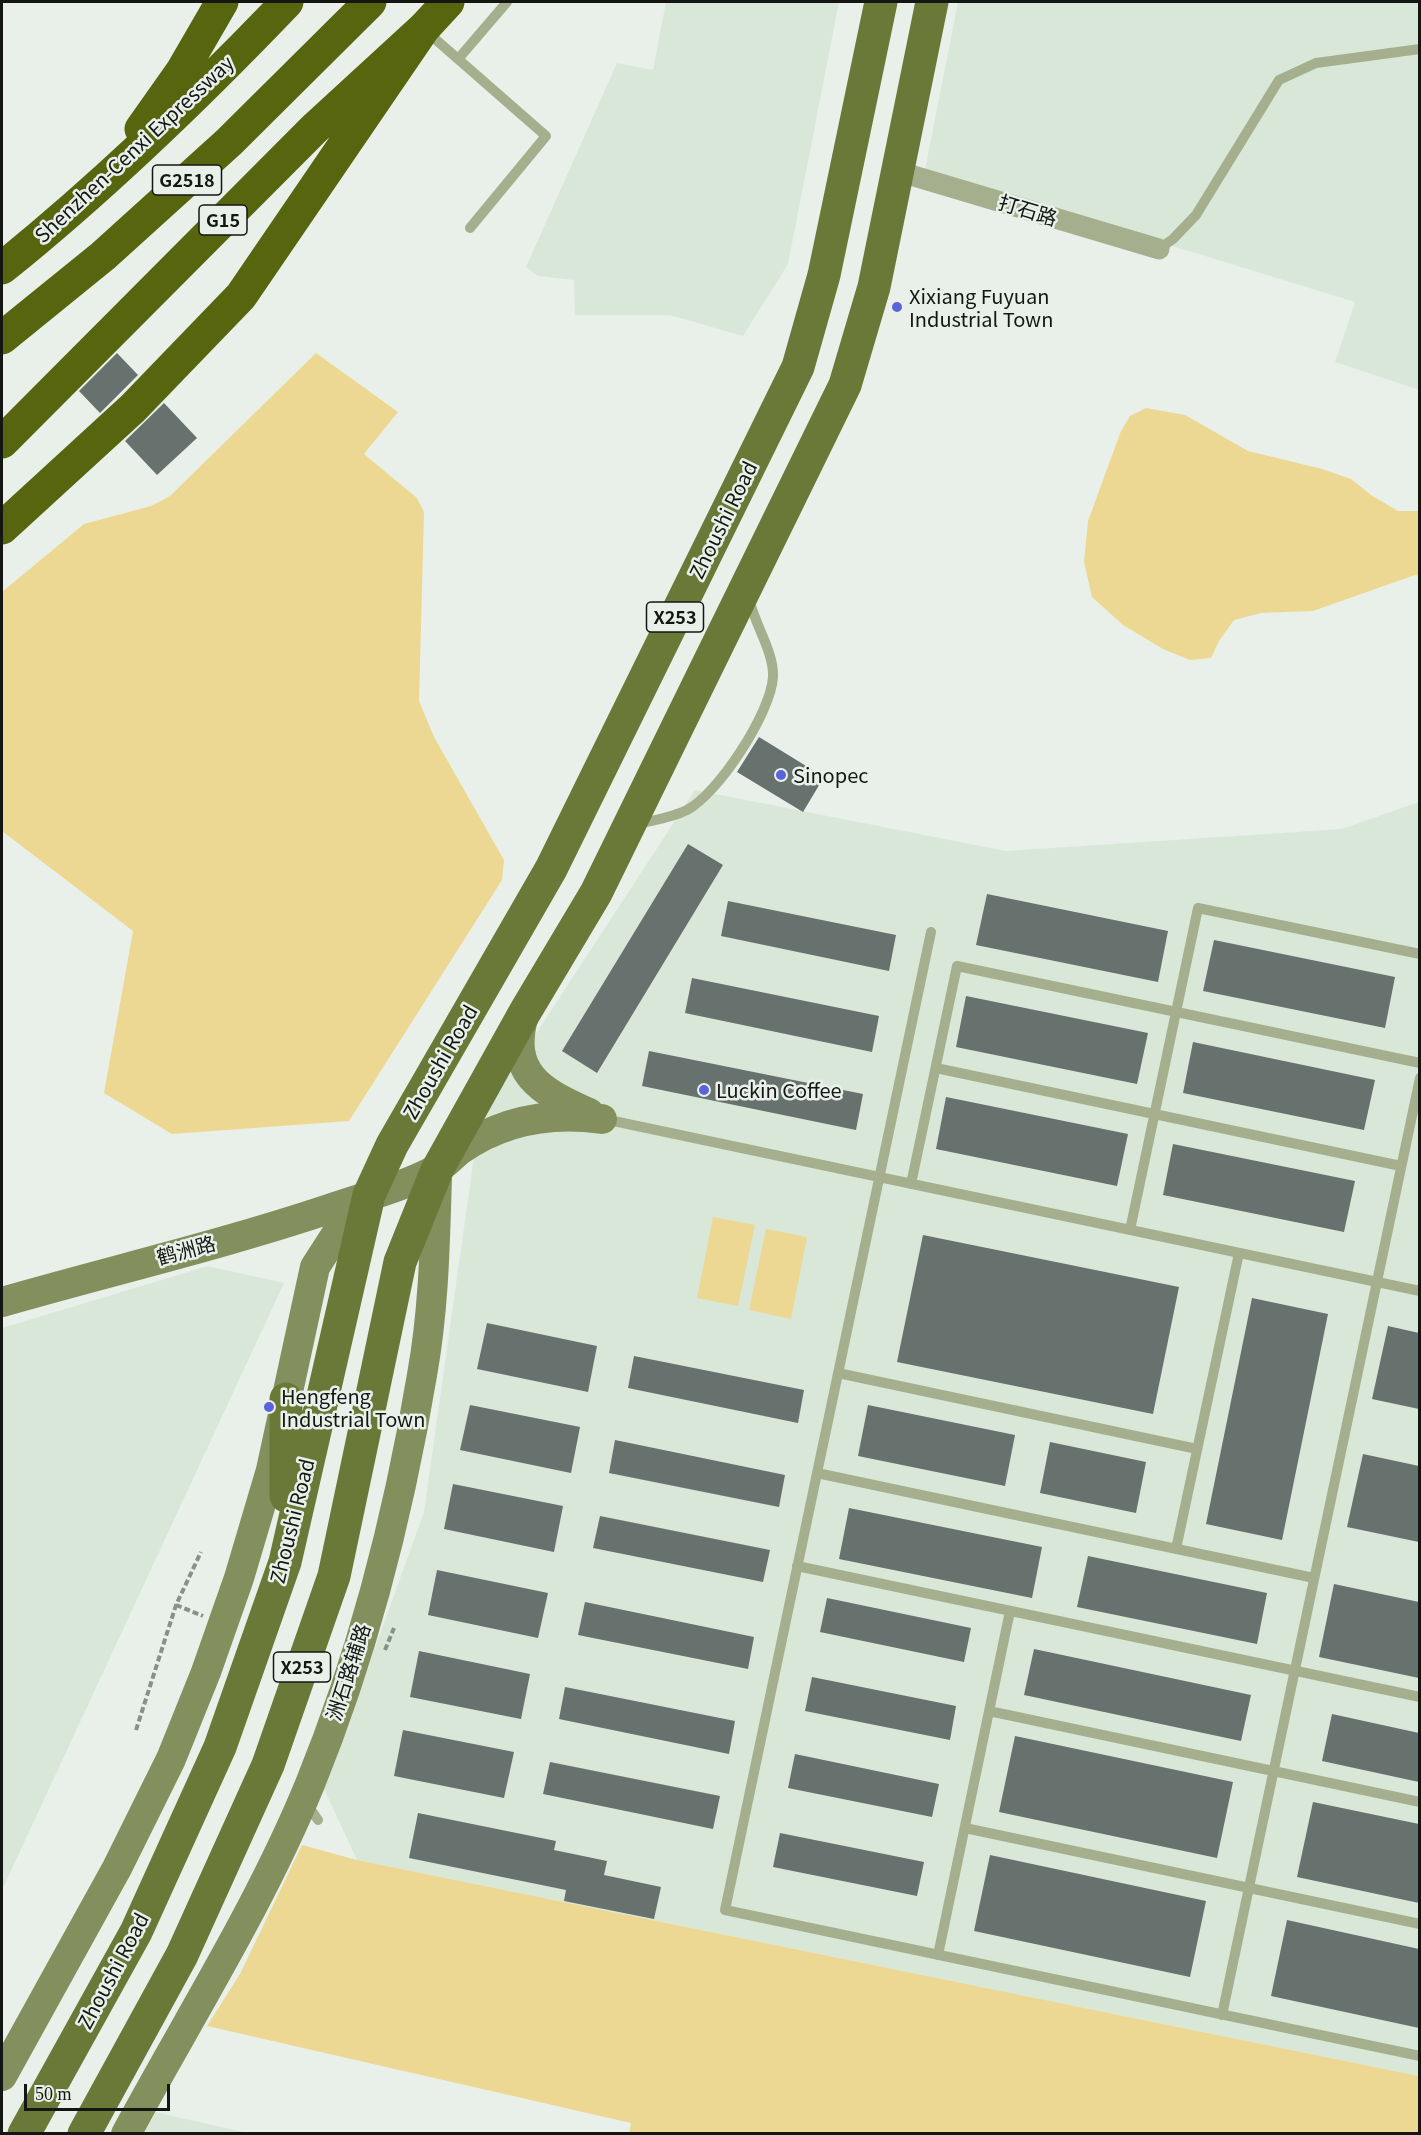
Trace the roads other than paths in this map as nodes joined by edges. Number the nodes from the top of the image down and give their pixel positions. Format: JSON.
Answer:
{"nodes":[{"id":1,"x":222,"y":2,"type":"edge"},
{"id":2,"x":287,"y":2,"type":"edge"},
{"id":3,"x":448,"y":2,"type":"edge"},
{"id":4,"x":507,"y":2,"type":"edge"},
{"id":5,"x":881,"y":2,"type":"edge"},
{"id":6,"x":932,"y":2,"type":"edge"},
{"id":7,"x":366,"y":6,"type":"edge"},
{"id":8,"x":424,"y":28,"type":"junction"},
{"id":9,"x":1419,"y":49,"type":"edge"},
{"id":10,"x":459,"y":58,"type":"junction"},
{"id":11,"x":897,"y":171,"type":"junction"},
{"id":12,"x":470,"y":228,"type":"dead end"},
{"id":13,"x":1159,"y":249,"type":"joint"},
{"id":14,"x":2,"y":256,"type":"edge"},
{"id":15,"x":2,"y":268,"type":"edge"},
{"id":16,"x":2,"y":338,"type":"edge"},
{"id":17,"x":2,"y":442,"type":"edge"},
{"id":18,"x":2,"y":528,"type":"edge"},
{"id":19,"x":748,"y":584,"type":"junction"},
{"id":20,"x":629,"y":826,"type":"junction"},
{"id":21,"x":931,"y":932,"type":"dead end"},
{"id":22,"x":1419,"y":954,"type":"edge"},
{"id":23,"x":525,"y":1012,"type":"junction"},
{"id":24,"x":1176,"y":1012,"type":"junction"},
{"id":25,"x":1419,"y":1064,"type":"edge"},
{"id":26,"x":936,"y":1068,"type":"junction"},
{"id":27,"x":1419,"y":1078,"type":"edge"},
{"id":28,"x":1155,"y":1114,"type":"junction"},
{"id":29,"x":602,"y":1119,"type":"junction"},
{"id":30,"x":1401,"y":1166,"type":"junction"},
{"id":31,"x":437,"y":1170,"type":"junction"},
{"id":32,"x":879,"y":1177,"type":"junction"},
{"id":33,"x":911,"y":1184,"type":"junction"},
{"id":34,"x":369,"y":1195,"type":"junction"},
{"id":35,"x":1130,"y":1230,"type":"junction"},
{"id":36,"x":1239,"y":1253,"type":"junction"},
{"id":37,"x":1377,"y":1282,"type":"junction"},
{"id":38,"x":1419,"y":1291,"type":"edge"},
{"id":39,"x":2,"y":1302,"type":"edge"},
{"id":40,"x":838,"y":1373,"type":"junction"},
{"id":41,"x":286,"y":1399,"type":"junction"},
{"id":42,"x":1197,"y":1449,"type":"junction"},
{"id":43,"x":817,"y":1473,"type":"junction"},
{"id":44,"x":1176,"y":1549,"type":"junction"},
{"id":45,"x":285,"y":1562,"type":"junction"},
{"id":46,"x":797,"y":1566,"type":"junction"},
{"id":47,"x":1314,"y":1578,"type":"junction"},
{"id":48,"x":1010,"y":1611,"type":"junction"},
{"id":49,"x":1294,"y":1671,"type":"junction"},
{"id":50,"x":1419,"y":1697,"type":"edge"},
{"id":51,"x":989,"y":1711,"type":"junction"},
{"id":52,"x":1274,"y":1771,"type":"junction"},
{"id":53,"x":1419,"y":1802,"type":"edge"},
{"id":54,"x":964,"y":1828,"type":"junction"},
{"id":55,"x":1249,"y":1888,"type":"junction"},
{"id":56,"x":1419,"y":1924,"type":"edge"},
{"id":57,"x":938,"y":1955,"type":"junction"},
{"id":58,"x":1222,"y":2014,"type":"junction"},
{"id":59,"x":1419,"y":2056,"type":"edge"},
{"id":60,"x":2,"y":2076,"type":"edge"},
{"id":61,"x":24,"y":2133,"type":"edge"},
{"id":62,"x":84,"y":2133,"type":"edge"},
{"id":63,"x":126,"y":2133,"type":"edge"}],
"edges":[{"from":1,"to":14,"type":"highway"},
{"from":2,"to":15,"type":"highway","name":"Shenzhen-Cenxi Expressway"},
{"from":3,"to":8,"type":"highway","number":"G15"},
{"from":4,"to":10,"type":"lane"},
{"from":5,"to":34,"type":"main road","name":"Zhoushi Road","number":"X253"},
{"from":6,"to":11,"type":"main road","number":"X253"},
{"from":7,"to":16,"type":"highway","number":"G2518"},
{"from":8,"to":10,"type":"lane"},
{"from":8,"to":17,"type":"highway","number":"G15"},
{"from":8,"to":18,"type":"highway"},
{"from":9,"to":13,"type":"lane"},
{"from":10,"to":12,"type":"lane"},
{"from":11,"to":13,"type":"street","name":"打石路"},
{"from":11,"to":19,"type":"main road","number":"X253"},
{"from":19,"to":20,"type":"main road","number":"X253"},
{"from":19,"to":20,"type":"lane"},
{"from":20,"to":23,"type":"main road","number":"X253"},
{"from":21,"to":32,"type":"lane"},
{"from":22,"to":24,"type":"lane"},
{"from":23,"to":29,"type":"main road"},
{"from":23,"to":31,"type":"main road","number":"X253"},
{"from":24,"to":25,"type":"lane"},
{"from":24,"to":26,"type":"lane"},
{"from":24,"to":28,"type":"lane"},
{"from":26,"to":28,"type":"lane"},
{"from":26,"to":33,"type":"lane"},
{"from":27,"to":30,"type":"lane"},
{"from":28,"to":30,"type":"lane"},
{"from":28,"to":35,"type":"lane"},
{"from":29,"to":31,"type":"main road","name":"鹤洲路"},
{"from":29,"to":32,"type":"lane"},
{"from":30,"to":37,"type":"lane"},
{"from":31,"to":34,"type":"main road","name":"鹤洲路"},
{"from":31,"to":62,"type":"main road","number":"X253"},
{"from":31,"to":63,"type":"main road","name":"洲石路辅路"},
{"from":32,"to":33,"type":"lane"},
{"from":32,"to":40,"type":"lane"},
{"from":33,"to":35,"type":"lane"},
{"from":34,"to":39,"type":"main road","name":"鹤洲路"},
{"from":34,"to":41,"type":"main road"},
{"from":34,"to":45,"type":"main road","name":"Zhoushi Road","number":"X253"},
{"from":35,"to":36,"type":"lane"},
{"from":36,"to":37,"type":"lane"},
{"from":36,"to":42,"type":"lane"},
{"from":37,"to":38,"type":"lane"},
{"from":37,"to":47,"type":"lane"},
{"from":40,"to":42,"type":"lane"},
{"from":40,"to":43,"type":"lane"},
{"from":41,"to":45,"type":"main road"},
{"from":41,"to":60,"type":"main road"},
{"from":42,"to":44,"type":"lane"},
{"from":43,"to":44,"type":"lane"},
{"from":43,"to":46,"type":"lane"},
{"from":44,"to":47,"type":"lane"},
{"from":45,"to":61,"type":"main road","name":"Zhoushi Road","number":"X253"},
{"from":46,"to":48,"type":"lane"},
{"from":46,"to":57,"type":"lane"},
{"from":47,"to":49,"type":"lane"},
{"from":48,"to":49,"type":"lane"},
{"from":48,"to":51,"type":"lane"},
{"from":49,"to":50,"type":"lane"},
{"from":49,"to":52,"type":"lane"},
{"from":51,"to":52,"type":"lane"},
{"from":51,"to":54,"type":"lane"},
{"from":52,"to":53,"type":"lane"},
{"from":52,"to":55,"type":"lane"},
{"from":54,"to":55,"type":"lane"},
{"from":54,"to":57,"type":"lane"},
{"from":55,"to":56,"type":"lane"},
{"from":55,"to":58,"type":"lane"},
{"from":57,"to":58,"type":"lane"},
{"from":58,"to":59,"type":"lane"}]}
